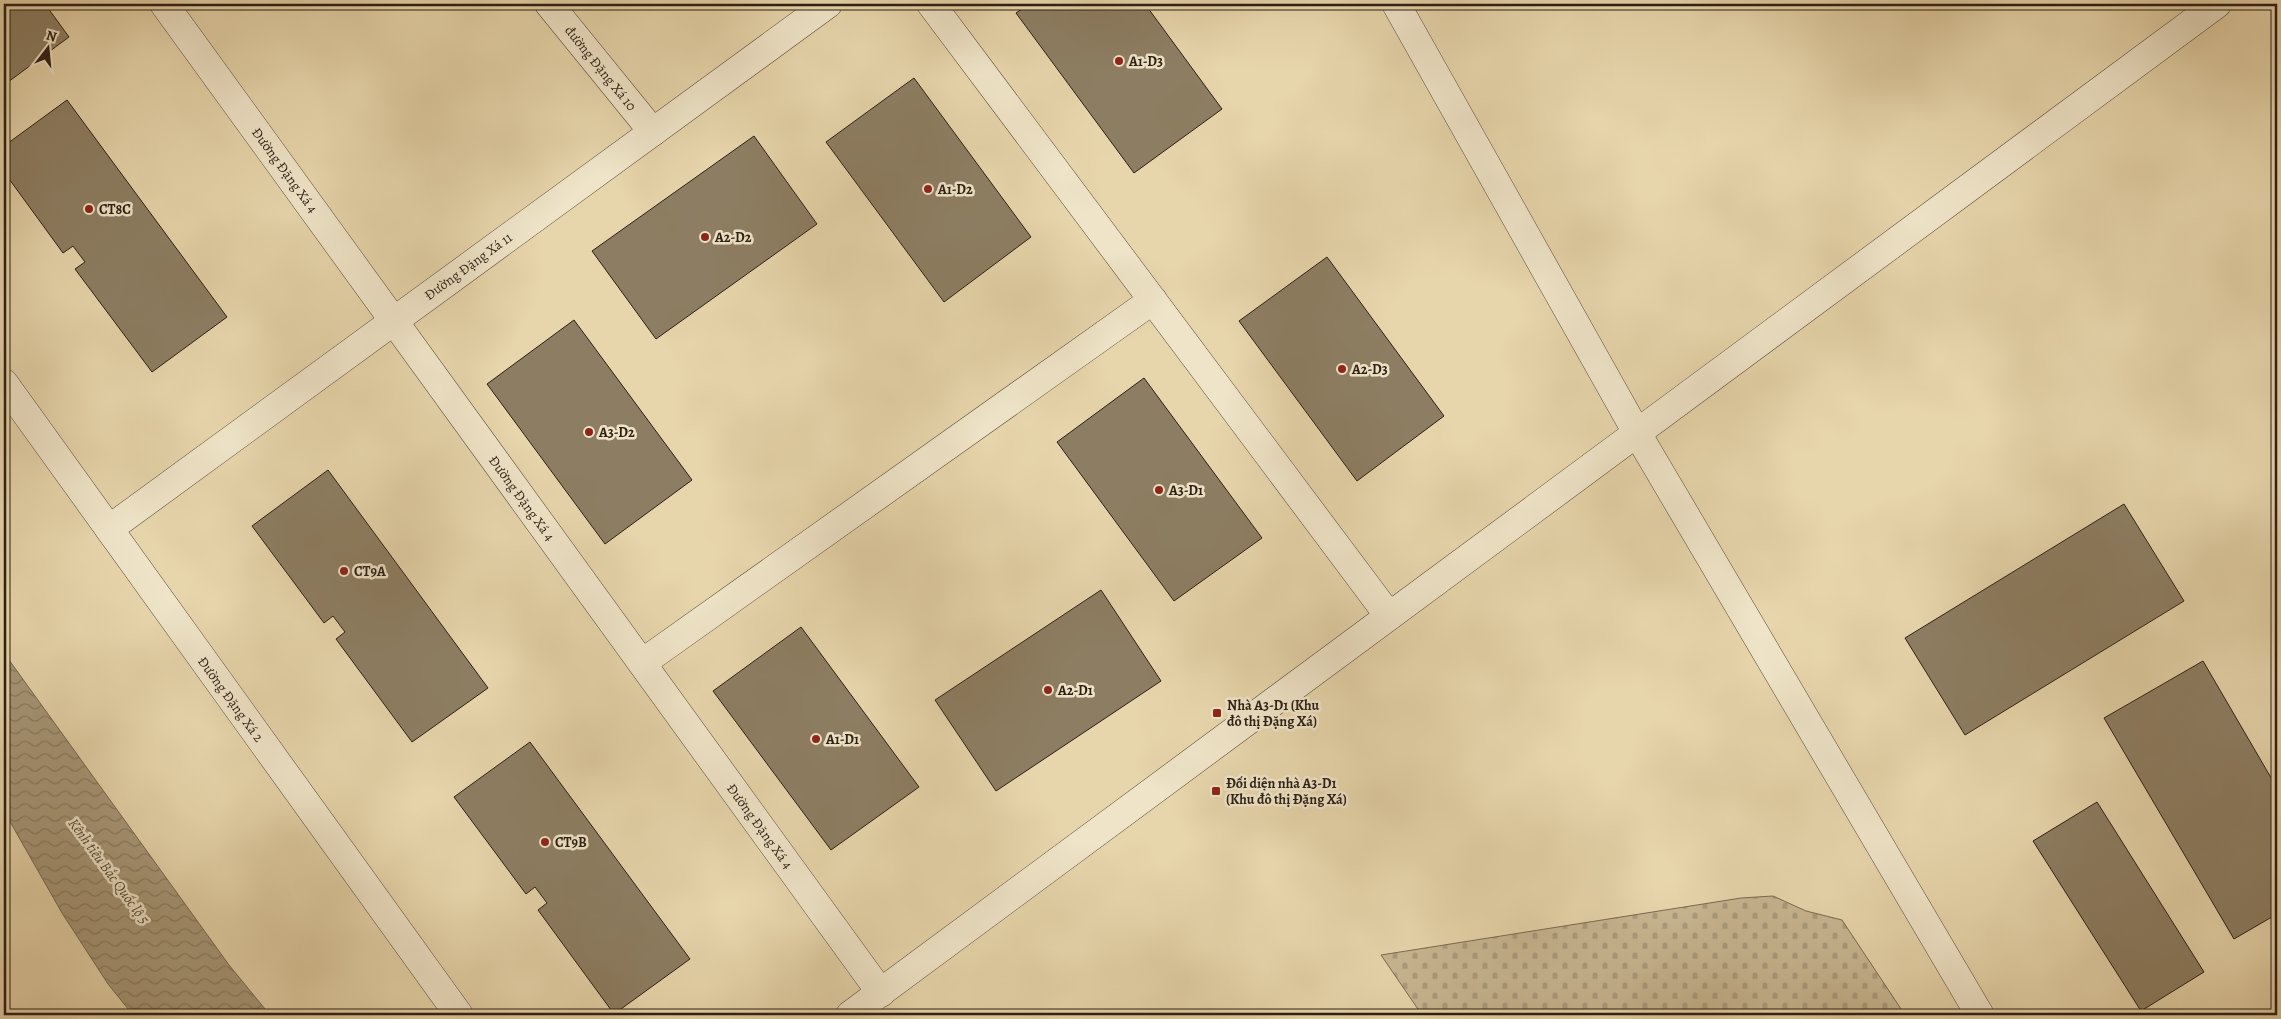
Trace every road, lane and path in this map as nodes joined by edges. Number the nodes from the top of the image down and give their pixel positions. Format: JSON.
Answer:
{"nodes":[{"id":1,"x":164,"y":4,"type":"edge"},
{"id":2,"x":549,"y":4,"type":"edge"},
{"id":3,"x":828,"y":4,"type":"edge"},
{"id":4,"x":931,"y":4,"type":"edge"},
{"id":5,"x":1396,"y":4,"type":"edge"},
{"id":6,"x":2217,"y":4,"type":"edge"},
{"id":7,"x":653,"y":132,"type":"junction"},
{"id":8,"x":1153,"y":300,"type":"junction"},
{"id":9,"x":394,"y":321,"type":"junction"},
{"id":10,"x":4,"y":384,"type":"edge"},
{"id":11,"x":1637,"y":433,"type":"junction"},
{"id":12,"x":109,"y":529,"type":"junction"},
{"id":13,"x":1389,"y":616,"type":"junction"},
{"id":14,"x":642,"y":663,"type":"junction"},
{"id":15,"x":880,"y":993,"type":"junction"},
{"id":16,"x":459,"y":1015,"type":"edge"},
{"id":17,"x":850,"y":1015,"type":"edge"},
{"id":18,"x":1980,"y":1015,"type":"edge"}],
"edges":[{"from":1,"to":9,"type":"street","name":"Đường Đặng Xá 4"},
{"from":2,"to":7,"type":"street","name":"đường Đặng Xá 10"},
{"from":3,"to":7,"type":"street","name":"Đường Đặng Xá 11"},
{"from":4,"to":8,"type":"street"},
{"from":5,"to":11,"type":"street"},
{"from":6,"to":11,"type":"street"},
{"from":7,"to":9,"type":"street","name":"Đường Đặng Xá 11"},
{"from":8,"to":13,"type":"street"},
{"from":8,"to":14,"type":"street"},
{"from":9,"to":12,"type":"street","name":"Đường Đặng Xá 11"},
{"from":9,"to":14,"type":"street","name":"Đường Đặng Xá 4"},
{"from":10,"to":12,"type":"street","name":"Đường Đặng Xá 2"},
{"from":11,"to":13,"type":"street"},
{"from":11,"to":18,"type":"street"},
{"from":12,"to":16,"type":"street","name":"Đường Đặng Xá 2"},
{"from":13,"to":15,"type":"street"},
{"from":14,"to":15,"type":"street","name":"Đường Đặng Xá 4"},
{"from":15,"to":17,"type":"street"}]}
